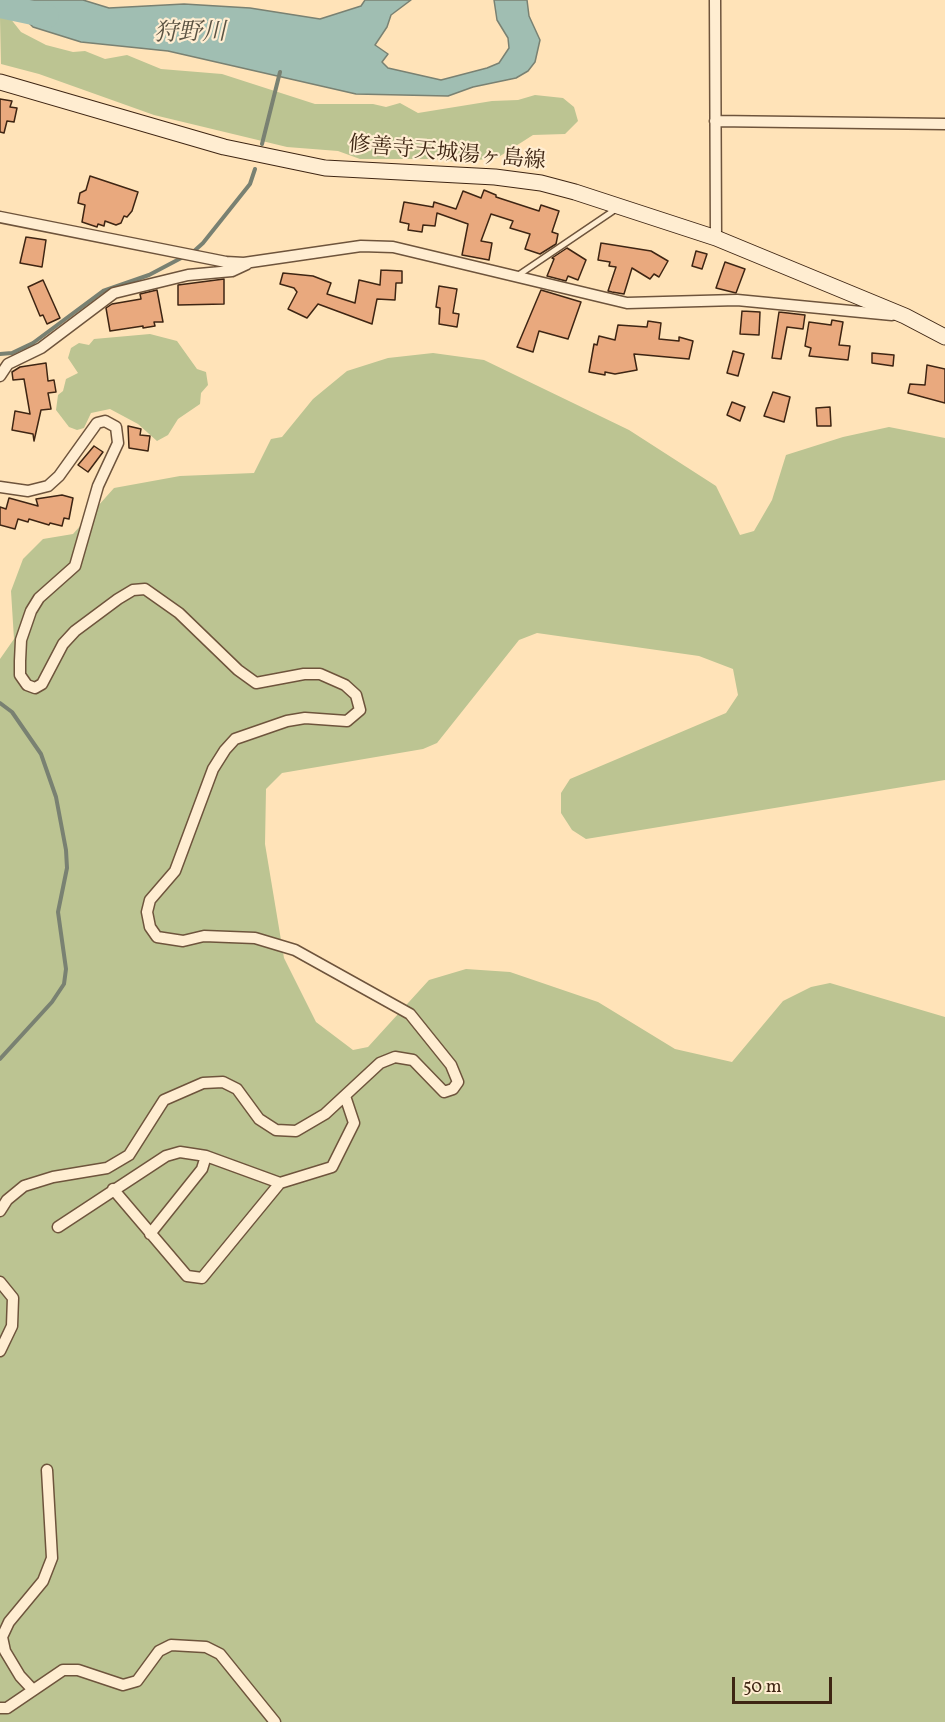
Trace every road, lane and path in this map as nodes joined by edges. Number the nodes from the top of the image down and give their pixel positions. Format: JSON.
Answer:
{"nodes":[{"id":1,"x":715,"y":0,"type":"edge"},
{"id":2,"x":0,"y":82,"type":"edge"},
{"id":3,"x":715,"y":121,"type":"junction"},
{"id":4,"x":945,"y":124,"type":"edge"},
{"id":5,"x":620,"y":206,"type":"junction"},
{"id":6,"x":0,"y":217,"type":"edge"},
{"id":7,"x":716,"y":238,"type":"junction"},
{"id":8,"x":250,"y":262,"type":"junction"},
{"id":9,"x":516,"y":276,"type":"junction"},
{"id":10,"x":905,"y":316,"type":"junction"},
{"id":11,"x":942,"y":334,"type":"edge"},
{"id":12,"x":0,"y":376,"type":"edge"},
{"id":13,"x":0,"y":487,"type":"edge"},
{"id":14,"x":345,"y":1096,"type":"junction"},
{"id":15,"x":206,"y":1156,"type":"junction"},
{"id":16,"x":280,"y":1183,"type":"junction"},
{"id":17,"x":113,"y":1190,"type":"junction"},
{"id":18,"x":0,"y":1211,"type":"edge"},
{"id":19,"x":58,"y":1227,"type":"dead end"},
{"id":20,"x":150,"y":1234,"type":"junction"},
{"id":21,"x":0,"y":1282,"type":"edge"},
{"id":22,"x":0,"y":1351,"type":"edge"},
{"id":23,"x":47,"y":1470,"type":"dead end"},
{"id":24,"x":33,"y":1690,"type":"junction"},
{"id":25,"x":0,"y":1708,"type":"edge"},
{"id":26,"x":275,"y":1722,"type":"edge"}],
"edges":[{"from":1,"to":3,"type":"street"},
{"from":2,"to":5,"type":"main road","name":"修善寺天城湯ヶ島線"},
{"from":3,"to":4,"type":"street"},
{"from":3,"to":7,"type":"street"},
{"from":5,"to":7,"type":"main road","name":"修善寺天城湯ヶ島線"},
{"from":5,"to":9,"type":"lane"},
{"from":6,"to":8,"type":"street"},
{"from":7,"to":10,"type":"main road","name":"修善寺天城湯ヶ島線"},
{"from":8,"to":9,"type":"street"},
{"from":8,"to":12,"type":"street"},
{"from":9,"to":10,"type":"street"},
{"from":10,"to":11,"type":"main road","name":"修善寺天城湯ヶ島線"},
{"from":13,"to":14,"type":"street"},
{"from":14,"to":16,"type":"street"},
{"from":14,"to":18,"type":"street"},
{"from":15,"to":16,"type":"street"},
{"from":15,"to":17,"type":"street"},
{"from":15,"to":20,"type":"street"},
{"from":16,"to":20,"type":"street"},
{"from":17,"to":19,"type":"street"},
{"from":17,"to":20,"type":"street"},
{"from":21,"to":22,"type":"street"},
{"from":23,"to":24,"type":"street"},
{"from":24,"to":25,"type":"street"},
{"from":24,"to":26,"type":"street"}]}
